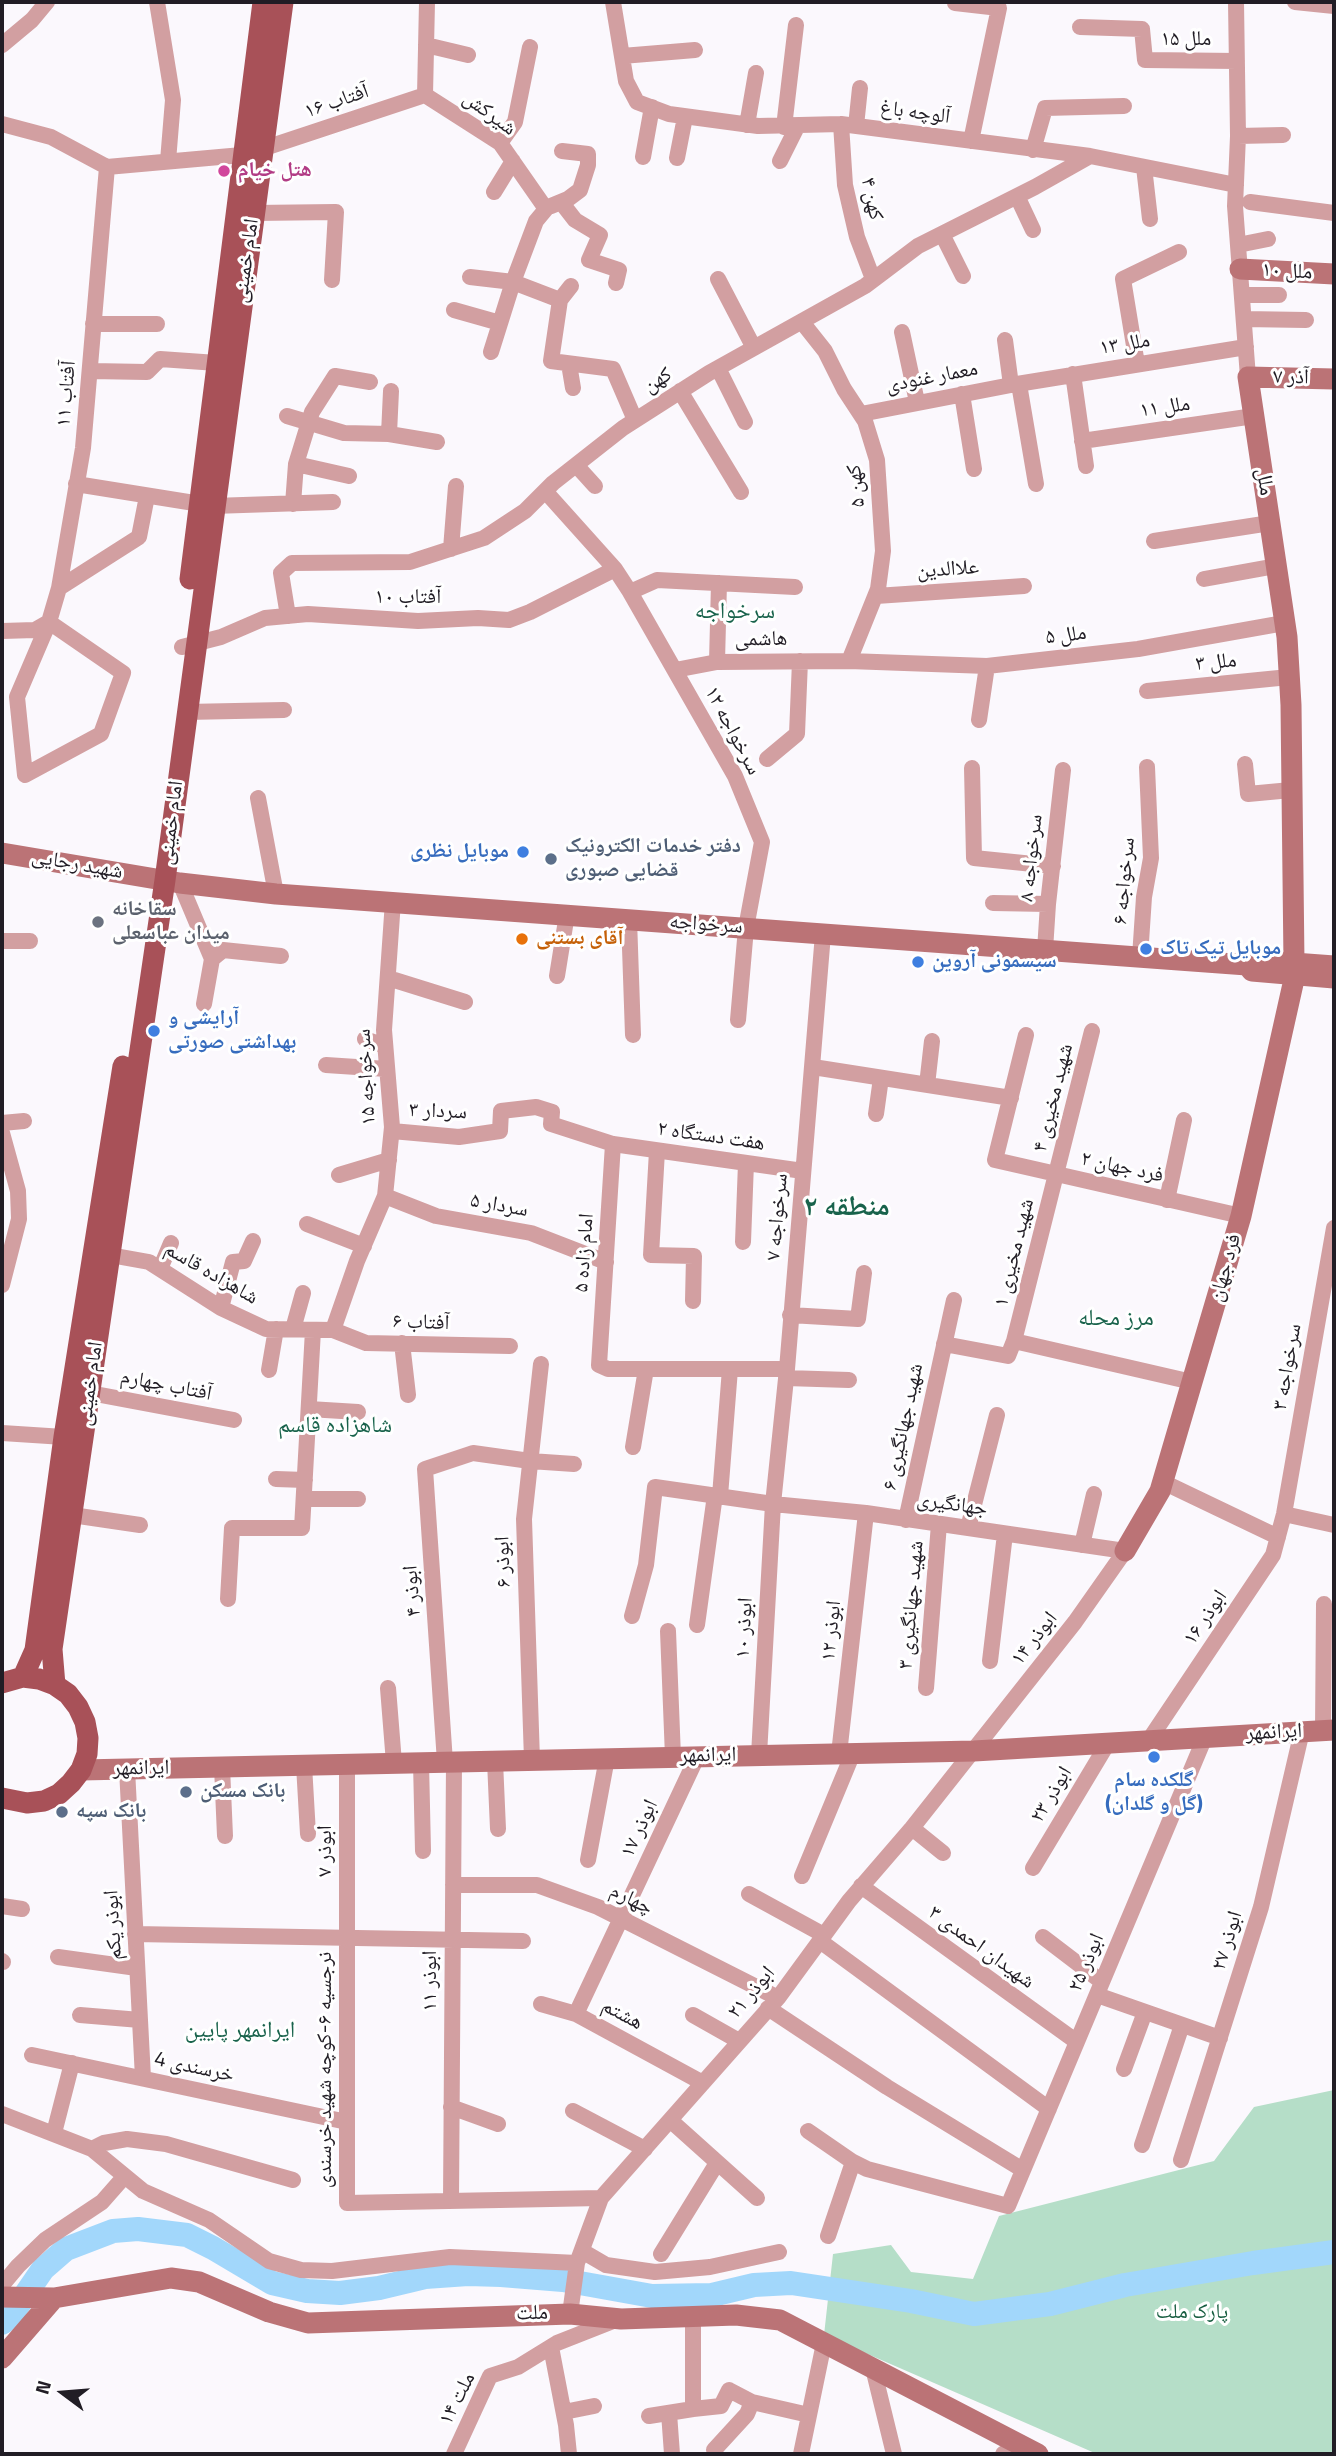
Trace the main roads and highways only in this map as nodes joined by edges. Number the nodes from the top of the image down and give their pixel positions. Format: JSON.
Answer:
{"nodes":[{"id":1,"x":263,"y":2,"type":"edge"},
{"id":2,"x":283,"y":2,"type":"edge"},
{"id":3,"x":255,"y":153,"type":"junction"},
{"id":4,"x":1240,"y":269,"type":"road end"},
{"id":5,"x":1334,"y":274,"type":"edge"},
{"id":6,"x":1248,"y":377,"type":"joint"},
{"id":7,"x":1334,"y":379,"type":"edge"},
{"id":8,"x":206,"y":505,"type":"junction"},
{"id":9,"x":189,"y":646,"type":"junction"},
{"id":10,"x":2,"y":853,"type":"edge"},
{"id":11,"x":166,"y":880,"type":"junction"},
{"id":12,"x":1334,"y":966,"type":"edge"},
{"id":13,"x":1294,"y":969,"type":"junction"},
{"id":14,"x":1334,"y":978,"type":"edge"},
{"id":15,"x":1125,"y":1550,"type":"road end"},
{"id":16,"x":23,"y":1677,"type":"junction"},
{"id":17,"x":2,"y":1683,"type":"edge"},
{"id":18,"x":55,"y":1685,"type":"junction"},
{"id":19,"x":1329,"y":1730,"type":"edge"},
{"id":20,"x":81,"y":1770,"type":"junction"},
{"id":21,"x":2,"y":1798,"type":"edge"},
{"id":22,"x":2,"y":2297,"type":"edge"},
{"id":23,"x":54,"y":2298,"type":"junction"},
{"id":24,"x":2,"y":2358,"type":"edge"},
{"id":25,"x":1011,"y":2449,"type":"edge"},
{"id":26,"x":1038,"y":2454,"type":"edge"}],
"edges":[{"from":1,"to":3,"type":"main road","name":"امام خمینی"},
{"from":2,"to":3,"type":"main road","name":"امام خمینی"},
{"from":3,"to":8,"type":"main road","name":"امام خمینی"},
{"from":3,"to":8,"type":"main road","name":"امام خمینی"},
{"from":4,"to":5,"type":"main road","name":"۱۰ ملل"},
{"from":6,"to":7,"type":"main road","name":"آذر ۷"},
{"from":6,"to":13,"type":"main road","name":"ملل"},
{"from":8,"to":9,"type":"main road","name":"امام خمینی"},
{"from":9,"to":11,"type":"main road","name":"امام خمینی"},
{"from":9,"to":11,"type":"main road","name":"امام خمینی"},
{"from":10,"to":11,"type":"main road","name":"شهید رجایی"},
{"from":11,"to":13,"type":"main road","name":"سرخواجه"},
{"from":11,"to":16,"type":"main road","name":"امام خمینی"},
{"from":11,"to":18,"type":"main road","name":"امام خمینی"},
{"from":12,"to":13,"type":"main road","name":"سرخواجه"},
{"from":13,"to":14,"type":"main road","name":"سرخواجه"},
{"from":13,"to":15,"type":"main road","name":"فرد جهان"},
{"from":16,"to":17,"type":"main road"},
{"from":16,"to":18,"type":"main road"},
{"from":18,"to":20,"type":"main road"},
{"from":19,"to":20,"type":"main road","name":"ایرانمهر"},
{"from":20,"to":21,"type":"main road"},
{"from":22,"to":23,"type":"main road","name":"ملت"},
{"from":23,"to":24,"type":"main road"},
{"from":23,"to":25,"type":"main road","name":"ملت"},
{"from":25,"to":26,"type":"main road","name":"ملت"}]}
